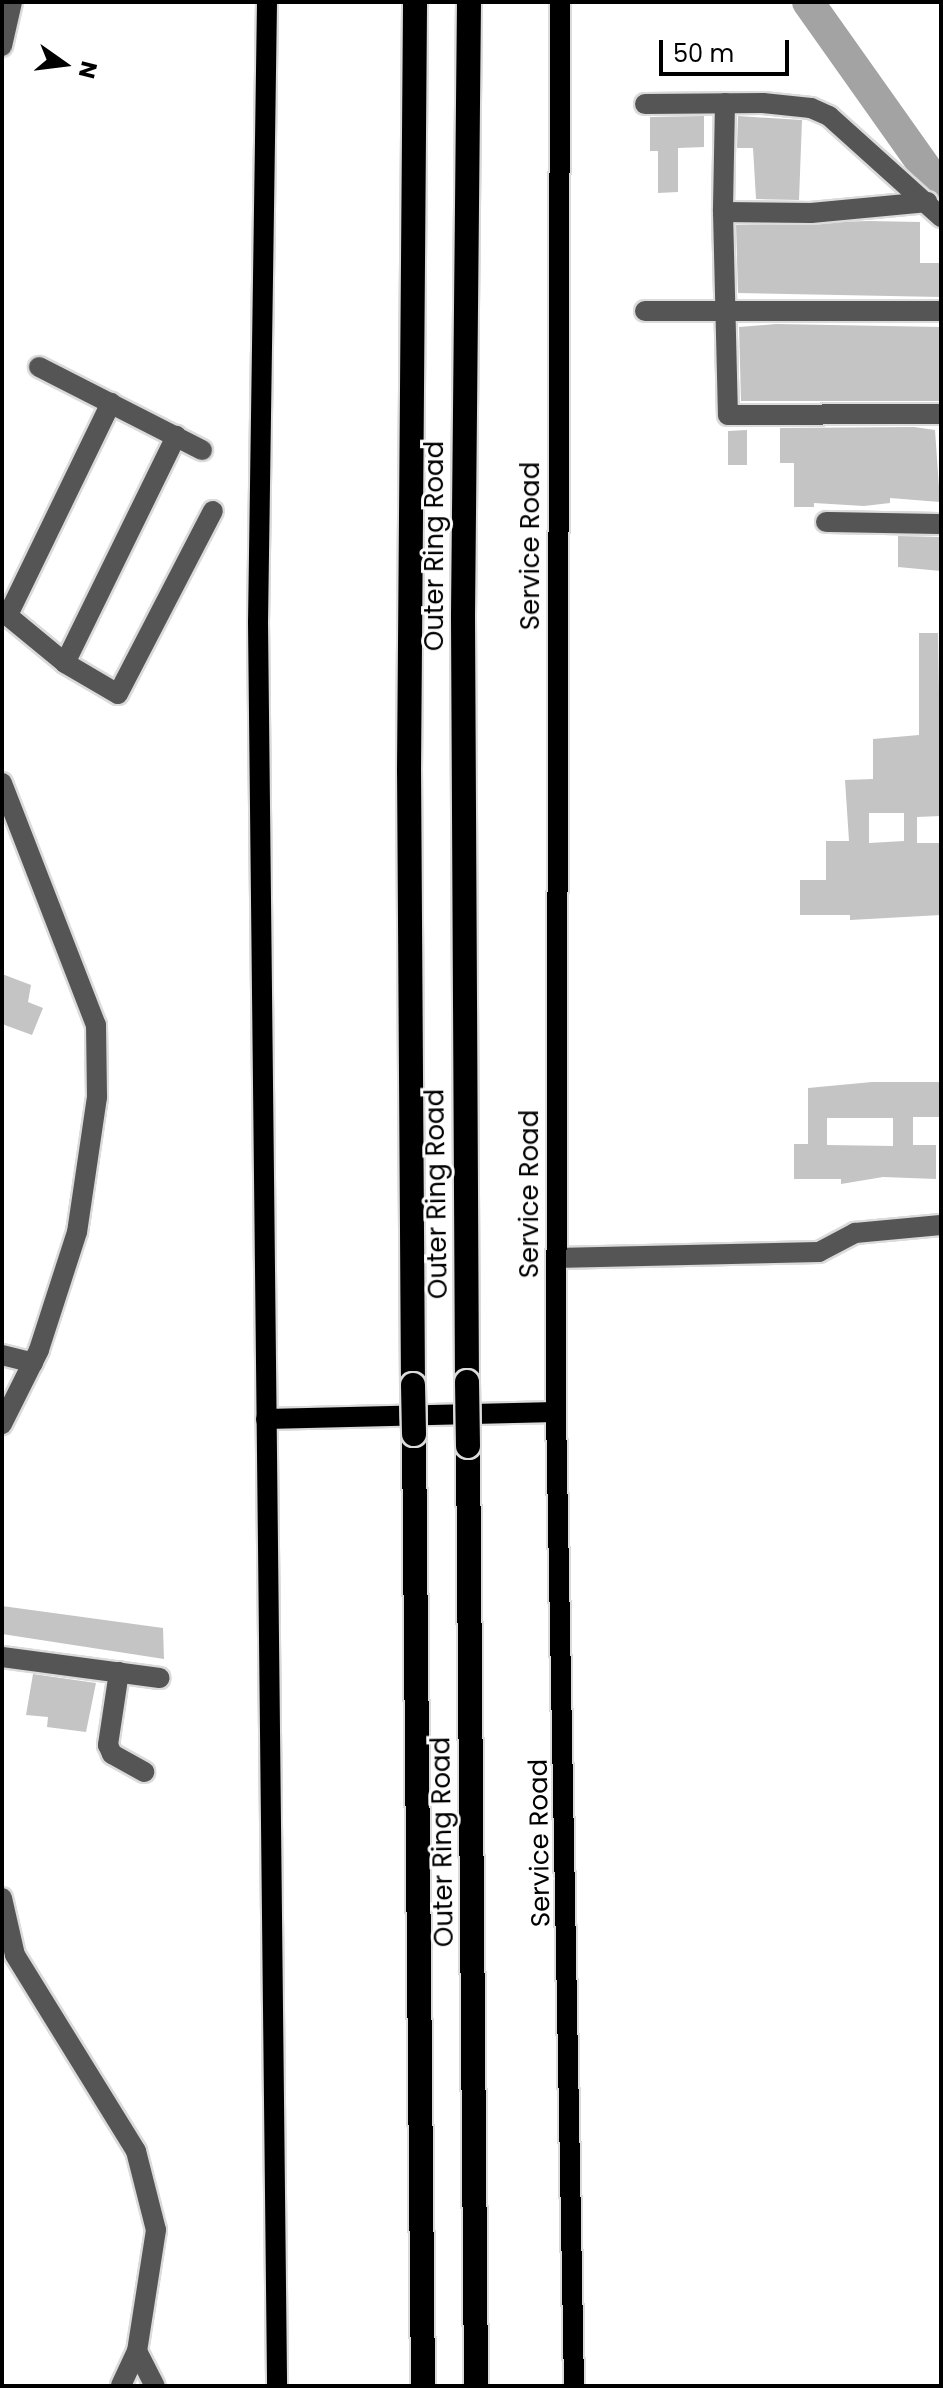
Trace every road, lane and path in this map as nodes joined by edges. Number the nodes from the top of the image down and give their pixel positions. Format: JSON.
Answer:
{"nodes":[{"id":1,"x":12,"y":2,"type":"edge"},
{"id":2,"x":267,"y":2,"type":"edge"},
{"id":3,"x":415,"y":2,"type":"edge"},
{"id":4,"x":469,"y":2,"type":"edge"},
{"id":5,"x":560,"y":2,"type":"edge"},
{"id":6,"x":2,"y":46,"type":"edge"},
{"id":7,"x":725,"y":103,"type":"junction"},
{"id":8,"x":645,"y":104,"type":"dead end"},
{"id":9,"x":934,"y":210,"type":"edge"},
{"id":10,"x":723,"y":212,"type":"junction"},
{"id":11,"x":645,"y":311,"type":"dead end"},
{"id":12,"x":726,"y":311,"type":"junction"},
{"id":13,"x":941,"y":311,"type":"edge"},
{"id":14,"x":39,"y":367,"type":"dead end"},
{"id":15,"x":111,"y":403,"type":"junction"},
{"id":16,"x":941,"y":414,"type":"edge"},
{"id":17,"x":176,"y":436,"type":"junction"},
{"id":18,"x":202,"y":450,"type":"dead end"},
{"id":19,"x":213,"y":511,"type":"dead end"},
{"id":20,"x":826,"y":522,"type":"dead end"},
{"id":21,"x":941,"y":524,"type":"edge"},
{"id":22,"x":5,"y":613,"type":"edge"},
{"id":23,"x":65,"y":663,"type":"junction"},
{"id":24,"x":2,"y":783,"type":"edge"},
{"id":25,"x":941,"y":1225,"type":"edge"},
{"id":26,"x":556,"y":1258,"type":"junction"},
{"id":27,"x":2,"y":1355,"type":"edge"},
{"id":28,"x":33,"y":1363,"type":"junction"},
{"id":29,"x":556,"y":1412,"type":"junction"},
{"id":30,"x":266,"y":1419,"type":"junction"},
{"id":31,"x":2,"y":1424,"type":"edge"},
{"id":32,"x":2,"y":1657,"type":"edge"},
{"id":33,"x":119,"y":1672,"type":"junction"},
{"id":34,"x":160,"y":1678,"type":"dead end"},
{"id":35,"x":144,"y":1772,"type":"dead end"},
{"id":36,"x":2,"y":1898,"type":"edge"},
{"id":37,"x":4,"y":1933,"type":"edge"},
{"id":38,"x":11,"y":1965,"type":"edge"},
{"id":39,"x":137,"y":2351,"type":"junction"},
{"id":40,"x":121,"y":2386,"type":"edge"},
{"id":41,"x":155,"y":2386,"type":"edge"},
{"id":42,"x":277,"y":2386,"type":"edge"},
{"id":43,"x":423,"y":2386,"type":"edge"},
{"id":44,"x":476,"y":2386,"type":"edge"},
{"id":45,"x":574,"y":2386,"type":"edge"}],
"edges":[{"from":1,"to":6,"type":"street"},
{"from":2,"to":30,"type":"main road"},
{"from":3,"to":43,"type":"highway","name":"Outer Ring Road","bridge":true},
{"from":4,"to":44,"type":"highway","name":"Outer Ring Road","bridge":true},
{"from":5,"to":26,"type":"main road","name":"Service Road"},
{"from":7,"to":8,"type":"street"},
{"from":7,"to":9,"type":"street"},
{"from":7,"to":10,"type":"street"},
{"from":9,"to":10,"type":"street"},
{"from":10,"to":12,"type":"street"},
{"from":11,"to":12,"type":"street"},
{"from":12,"to":13,"type":"street"},
{"from":12,"to":16,"type":"street"},
{"from":14,"to":15,"type":"street"},
{"from":15,"to":17,"type":"street"},
{"from":15,"to":22,"type":"street"},
{"from":17,"to":18,"type":"street"},
{"from":17,"to":23,"type":"street"},
{"from":19,"to":23,"type":"street"},
{"from":20,"to":21,"type":"street"},
{"from":22,"to":23,"type":"street"},
{"from":24,"to":28,"type":"street"},
{"from":25,"to":26,"type":"street"},
{"from":26,"to":29,"type":"main road","name":"Service Road"},
{"from":27,"to":28,"type":"street"},
{"from":28,"to":31,"type":"street"},
{"from":29,"to":30,"type":"main road"},
{"from":29,"to":45,"type":"main road","name":"Service Road"},
{"from":30,"to":42,"type":"main road"},
{"from":32,"to":33,"type":"street"},
{"from":33,"to":34,"type":"street"},
{"from":33,"to":35,"type":"street"},
{"from":36,"to":37,"type":"street"},
{"from":37,"to":38,"type":"street"},
{"from":38,"to":39,"type":"street"},
{"from":39,"to":40,"type":"street"},
{"from":39,"to":41,"type":"street"}]}
